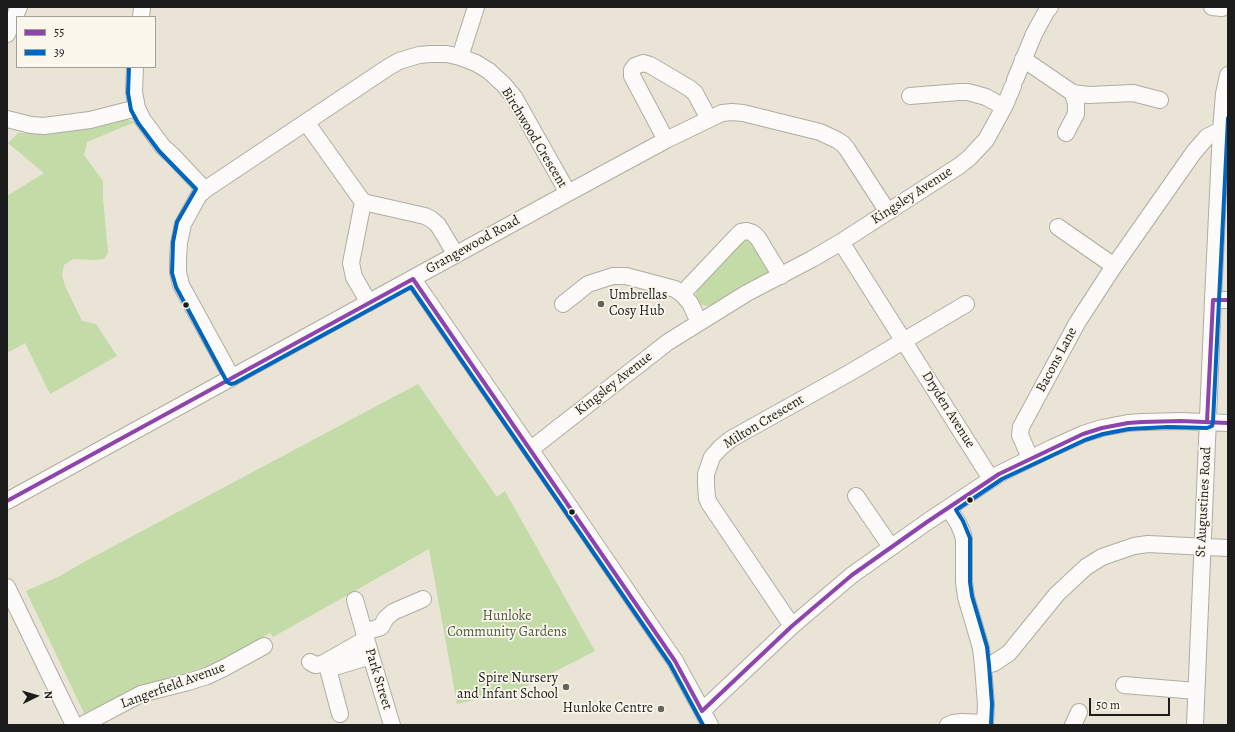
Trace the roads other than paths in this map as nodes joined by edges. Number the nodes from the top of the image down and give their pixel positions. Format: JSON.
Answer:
{"nodes":[{"id":1,"x":19,"y":7,"type":"edge"},
{"id":2,"x":476,"y":7,"type":"edge"},
{"id":3,"x":1044,"y":9,"type":"edge"},
{"id":4,"x":7,"y":34,"type":"edge"},
{"id":5,"x":460,"y":57,"type":"junction"},
{"id":6,"x":1023,"y":59,"type":"junction"},
{"id":7,"x":135,"y":68,"type":"edge"},
{"id":8,"x":1228,"y":75,"type":"edge"},
{"id":9,"x":1072,"y":93,"type":"junction"},
{"id":10,"x":910,"y":96,"type":"dead end"},
{"id":11,"x":1160,"y":100,"type":"dead end"},
{"id":12,"x":1004,"y":107,"type":"junction"},
{"id":13,"x":137,"y":108,"type":"junction"},
{"id":14,"x":7,"y":119,"type":"edge"},
{"id":15,"x":708,"y":119,"type":"junction"},
{"id":16,"x":306,"y":122,"type":"junction"},
{"id":17,"x":1221,"y":130,"type":"junction"},
{"id":18,"x":1066,"y":133,"type":"dead end"},
{"id":19,"x":666,"y":140,"type":"junction"},
{"id":20,"x":205,"y":190,"type":"junction"},
{"id":21,"x":568,"y":193,"type":"junction"},
{"id":22,"x":363,"y":202,"type":"junction"},
{"id":23,"x":888,"y":212,"type":"junction"},
{"id":24,"x":1058,"y":227,"type":"dead end"},
{"id":25,"x":841,"y":242,"type":"junction"},
{"id":26,"x":456,"y":255,"type":"junction"},
{"id":27,"x":1114,"y":266,"type":"junction"},
{"id":28,"x":781,"y":276,"type":"junction"},
{"id":29,"x":412,"y":279,"type":"junction"},
{"id":30,"x":682,"y":294,"type":"junction"},
{"id":31,"x":1220,"y":300,"type":"edge"},
{"id":32,"x":370,"y":302,"type":"junction"},
{"id":33,"x":563,"y":304,"type":"dead end"},
{"id":34,"x":966,"y":304,"type":"dead end"},
{"id":35,"x":699,"y":322,"type":"junction"},
{"id":36,"x":904,"y":341,"type":"junction"},
{"id":37,"x":232,"y":378,"type":"junction"},
{"id":38,"x":1207,"y":422,"type":"junction"},
{"id":39,"x":1228,"y":423,"type":"edge"},
{"id":40,"x":531,"y":449,"type":"junction"},
{"id":41,"x":1030,"y":458,"type":"junction"},
{"id":42,"x":991,"y":478,"type":"junction"},
{"id":43,"x":856,"y":496,"type":"dead end"},
{"id":44,"x":7,"y":501,"type":"edge"},
{"id":45,"x":948,"y":508,"type":"junction"},
{"id":46,"x":1202,"y":546,"type":"junction"},
{"id":47,"x":891,"y":547,"type":"junction"},
{"id":48,"x":1228,"y":548,"type":"edge"},
{"id":49,"x":7,"y":587,"type":"edge"},
{"id":50,"x":423,"y":599,"type":"dead end"},
{"id":51,"x":355,"y":600,"type":"dead end"},
{"id":52,"x":792,"y":626,"type":"junction"},
{"id":53,"x":365,"y":636,"type":"junction"},
{"id":54,"x":264,"y":646,"type":"dead end"},
{"id":55,"x":371,"y":656,"type":"junction"},
{"id":56,"x":310,"y":662,"type":"dead end"},
{"id":57,"x":983,"y":666,"type":"junction"},
{"id":58,"x":1124,"y":685,"type":"dead end"},
{"id":59,"x":1196,"y":691,"type":"junction"},
{"id":60,"x":340,"y":714,"type":"dead end"},
{"id":61,"x":706,"y":718,"type":"edge"},
{"id":62,"x":985,"y":724,"type":"edge"},
{"id":63,"x":74,"y":725,"type":"edge"},
{"id":64,"x":82,"y":725,"type":"edge"},
{"id":65,"x":392,"y":725,"type":"edge"},
{"id":66,"x":948,"y":725,"type":"edge"},
{"id":67,"x":1195,"y":725,"type":"edge"}],
"edges":[{"from":1,"to":4,"type":"street"},
{"from":2,"to":5,"type":"street"},
{"from":3,"to":6,"type":"street","name":"Kingsley Avenue"},
{"from":5,"to":16,"type":"street","name":"Birchwood Crescent"},
{"from":5,"to":21,"type":"street","name":"Birchwood Crescent"},
{"from":6,"to":9,"type":"street"},
{"from":6,"to":12,"type":"street","name":"Kingsley Avenue"},
{"from":7,"to":13,"type":"street"},
{"from":8,"to":17,"type":"street","name":"St Augustines Road"},
{"from":9,"to":11,"type":"street"},
{"from":9,"to":18,"type":"street"},
{"from":10,"to":12,"type":"street"},
{"from":12,"to":23,"type":"street","name":"Kingsley Avenue"},
{"from":13,"to":14,"type":"street"},
{"from":13,"to":20,"type":"street"},
{"from":15,"to":19,"type":"street","name":"Grangewood Road"},
{"from":15,"to":19,"type":"street"},
{"from":15,"to":23,"type":"street","name":"Grangewood Road"},
{"from":16,"to":20,"type":"street","name":"Birchwood Crescent"},
{"from":16,"to":22,"type":"street"},
{"from":17,"to":27,"type":"street","name":"Bacons Lane"},
{"from":17,"to":31,"type":"street","name":"St Augustines Road"},
{"from":19,"to":21,"type":"street","name":"Grangewood Road"},
{"from":20,"to":37,"type":"street","name":"Birchwood Crescent"},
{"from":21,"to":26,"type":"street","name":"Grangewood Road"},
{"from":22,"to":26,"type":"street"},
{"from":22,"to":32,"type":"street"},
{"from":23,"to":25,"type":"street","name":"Kingsley Avenue"},
{"from":24,"to":27,"type":"street"},
{"from":25,"to":28,"type":"street","name":"Kingsley Avenue"},
{"from":25,"to":36,"type":"street","name":"Dryden Avenue"},
{"from":26,"to":29,"type":"street","name":"Grangewood Road"},
{"from":27,"to":41,"type":"street","name":"Bacons Lane"},
{"from":28,"to":30,"type":"street"},
{"from":28,"to":35,"type":"street","name":"Kingsley Avenue"},
{"from":29,"to":32,"type":"street","name":"Grangewood Road"},
{"from":29,"to":40,"type":"street"},
{"from":30,"to":33,"type":"street"},
{"from":30,"to":35,"type":"street"},
{"from":31,"to":38,"type":"street","name":"St Augustines Road"},
{"from":32,"to":37,"type":"street","name":"Grangewood Road"},
{"from":34,"to":36,"type":"street"},
{"from":35,"to":40,"type":"street","name":"Kingsley Avenue"},
{"from":36,"to":42,"type":"street","name":"Dryden Avenue"},
{"from":36,"to":52,"type":"street","name":"Milton Crescent"},
{"from":37,"to":44,"type":"street","name":"Grangewood Road"},
{"from":38,"to":39,"type":"street"},
{"from":38,"to":41,"type":"street"},
{"from":38,"to":46,"type":"street","name":"St Augustines Road"},
{"from":40,"to":61,"type":"street"},
{"from":41,"to":42,"type":"street"},
{"from":42,"to":45,"type":"street"},
{"from":43,"to":47,"type":"street"},
{"from":45,"to":47,"type":"street"},
{"from":45,"to":57,"type":"street"},
{"from":46,"to":48,"type":"street"},
{"from":46,"to":57,"type":"street"},
{"from":46,"to":59,"type":"street","name":"St Augustines Road"},
{"from":47,"to":52,"type":"street"},
{"from":49,"to":63,"type":"street"},
{"from":50,"to":53,"type":"street","name":"Park Street"},
{"from":51,"to":53,"type":"street","name":"Park Street"},
{"from":52,"to":61,"type":"street"},
{"from":53,"to":55,"type":"street","name":"Park Street"},
{"from":53,"to":56,"type":"street"},
{"from":54,"to":64,"type":"street","name":"Langerfield Avenue"},
{"from":55,"to":60,"type":"street"},
{"from":55,"to":65,"type":"street","name":"Park Street"},
{"from":57,"to":62,"type":"street"},
{"from":58,"to":59,"type":"street"},
{"from":59,"to":67,"type":"street","name":"St Augustines Road"},
{"from":62,"to":66,"type":"street"}]}
